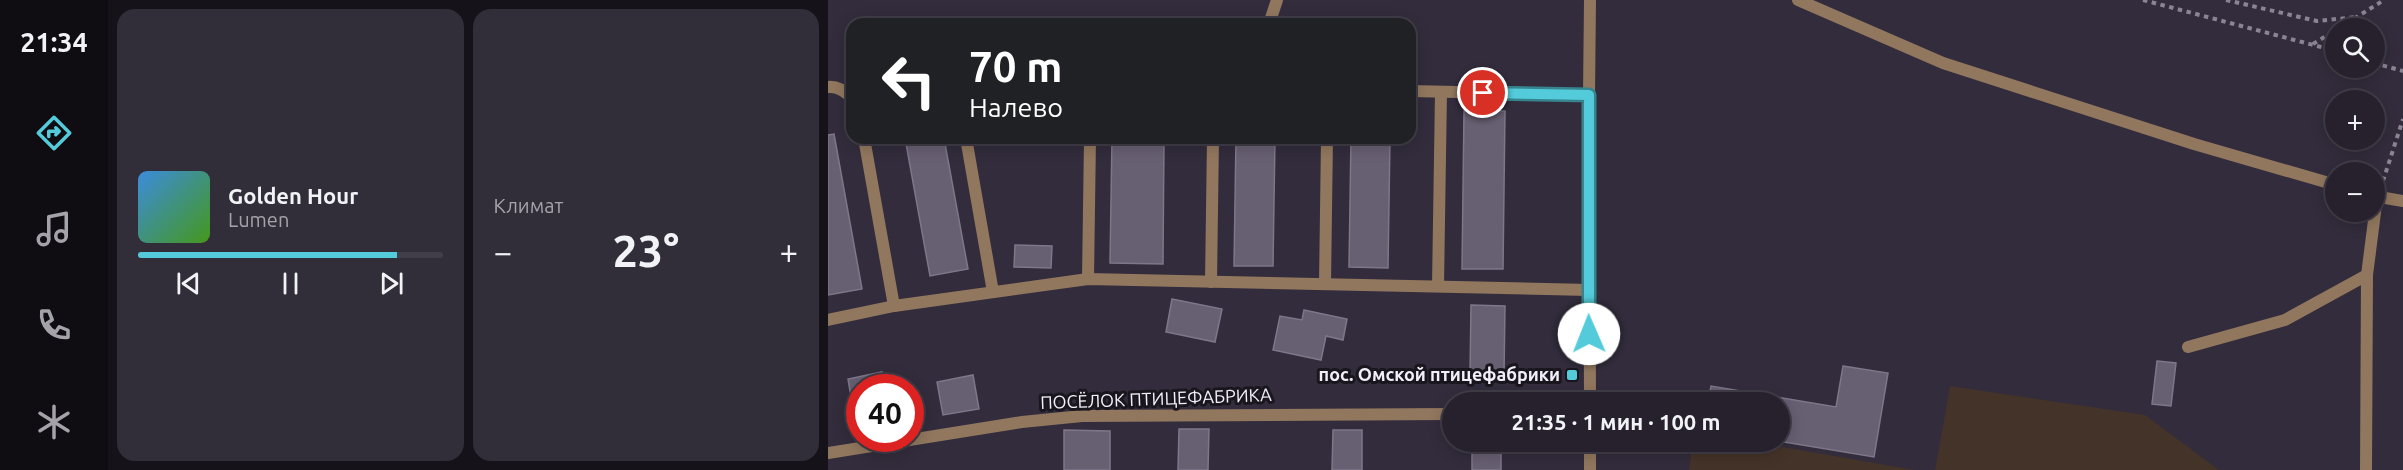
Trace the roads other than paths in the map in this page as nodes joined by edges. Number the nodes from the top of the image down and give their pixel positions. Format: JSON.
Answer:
{"nodes":[{"id":1,"x":1277,"y":0,"type":"edge"},
{"id":2,"x":1590,"y":0,"type":"edge"},
{"id":3,"x":1798,"y":0,"type":"edge"},
{"id":4,"x":1271,"y":18,"type":"edge"},
{"id":5,"x":828,"y":87,"type":"edge"},
{"id":6,"x":1416,"y":91,"type":"edge"},
{"id":7,"x":846,"y":92,"type":"edge"},
{"id":8,"x":1441,"y":92,"type":"junction"},
{"id":9,"x":1589,"y":95,"type":"junction"},
{"id":10,"x":865,"y":144,"type":"edge"},
{"id":11,"x":967,"y":144,"type":"edge"},
{"id":12,"x":1090,"y":144,"type":"edge"},
{"id":13,"x":1213,"y":144,"type":"edge"},
{"id":14,"x":1327,"y":144,"type":"edge"},
{"id":15,"x":2325,"y":181,"type":"edge"},
{"id":16,"x":2385,"y":198,"type":"edge"},
{"id":17,"x":2403,"y":201,"type":"edge"},
{"id":18,"x":2373,"y":222,"type":"edge"},
{"id":19,"x":2367,"y":275,"type":"junction"},
{"id":20,"x":1088,"y":279,"type":"junction"},
{"id":21,"x":1211,"y":282,"type":"junction"},
{"id":22,"x":1325,"y":284,"type":"junction"},
{"id":23,"x":1438,"y":286,"type":"junction"},
{"id":24,"x":1589,"y":290,"type":"junction"},
{"id":25,"x":993,"y":292,"type":"junction"},
{"id":26,"x":894,"y":306,"type":"junction"},
{"id":27,"x":828,"y":320,"type":"edge"},
{"id":28,"x":2188,"y":347,"type":"dead end"},
{"id":29,"x":1590,"y":392,"type":"edge"},
{"id":30,"x":1442,"y":414,"type":"edge"},
{"id":31,"x":1590,"y":452,"type":"edge"},
{"id":32,"x":828,"y":453,"type":"edge"},
{"id":33,"x":1590,"y":470,"type":"edge"},
{"id":34,"x":2366,"y":470,"type":"edge"}],
"edges":[{"from":1,"to":4,"type":"street"},
{"from":2,"to":9,"type":"street"},
{"from":3,"to":15,"type":"street"},
{"from":5,"to":7,"type":"street"},
{"from":6,"to":8,"type":"street"},
{"from":8,"to":9,"type":"street"},
{"from":8,"to":23,"type":"street"},
{"from":9,"to":24,"type":"street"},
{"from":10,"to":26,"type":"street"},
{"from":11,"to":25,"type":"street"},
{"from":12,"to":20,"type":"street"},
{"from":13,"to":21,"type":"street"},
{"from":14,"to":22,"type":"street"},
{"from":16,"to":17,"type":"street"},
{"from":18,"to":19,"type":"street"},
{"from":19,"to":28,"type":"street"},
{"from":19,"to":34,"type":"street"},
{"from":20,"to":21,"type":"street"},
{"from":20,"to":25,"type":"street"},
{"from":21,"to":22,"type":"street"},
{"from":22,"to":23,"type":"street"},
{"from":23,"to":24,"type":"street"},
{"from":24,"to":29,"type":"street"},
{"from":25,"to":26,"type":"street"},
{"from":26,"to":27,"type":"street"},
{"from":30,"to":32,"type":"street","name":"ПОСЁЛОК ПТИЦЕФАБРИКА"},
{"from":31,"to":33,"type":"street"}]}
